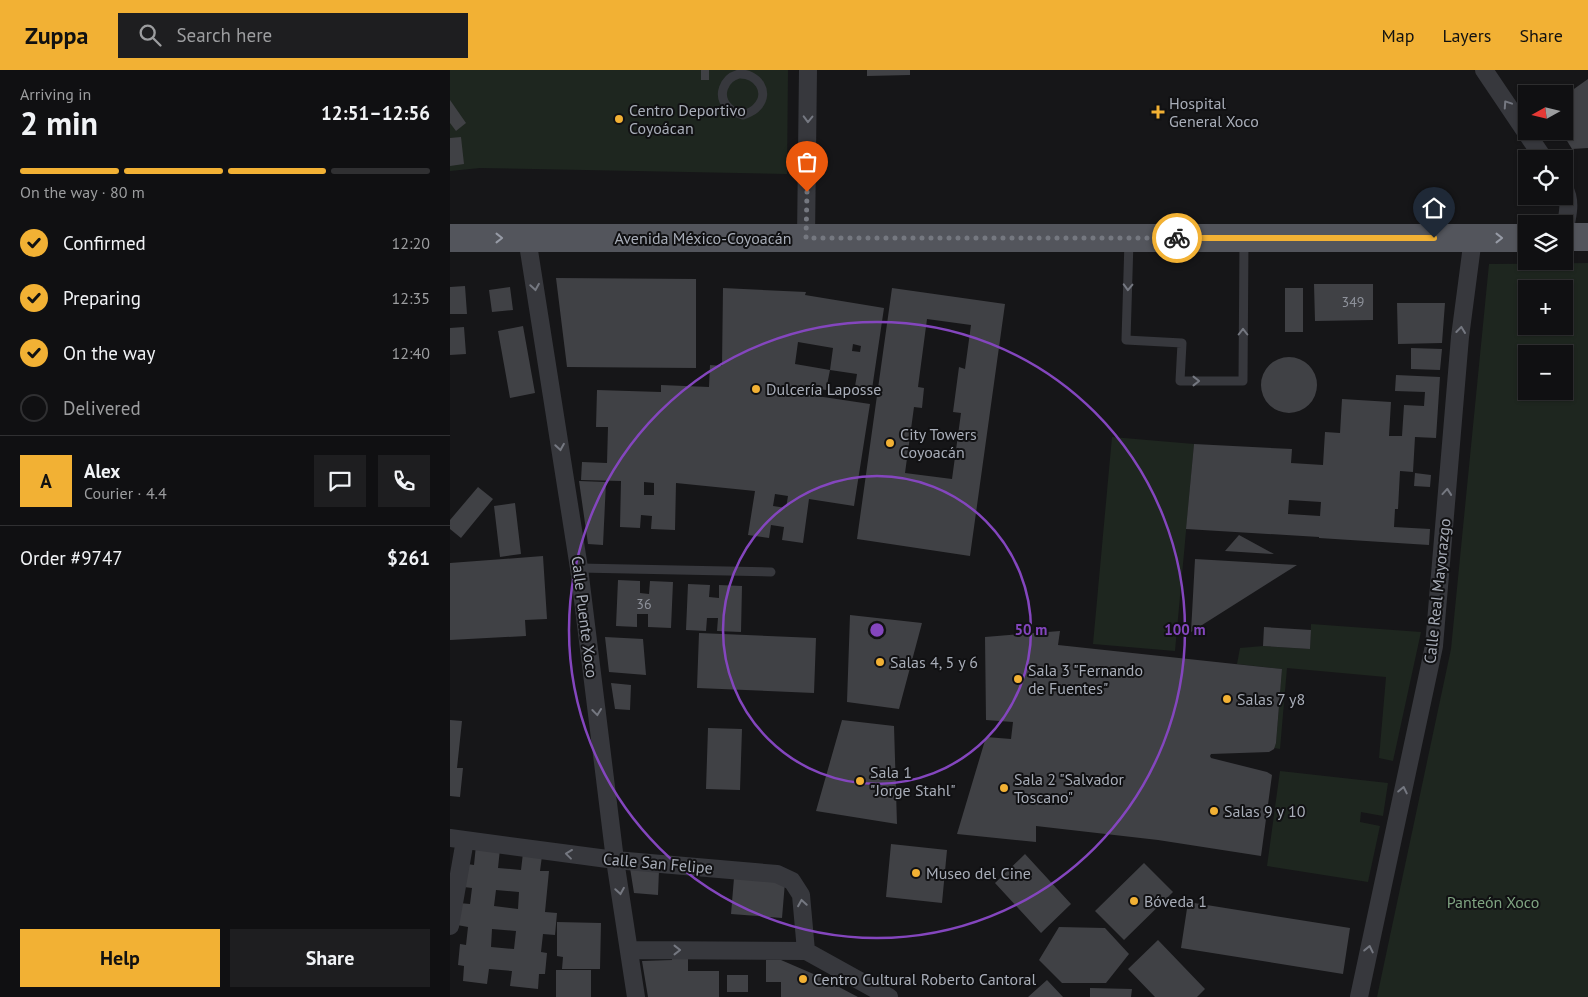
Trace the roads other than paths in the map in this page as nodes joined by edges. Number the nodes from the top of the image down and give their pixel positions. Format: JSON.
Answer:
{"nodes":[{"id":1,"x":808,"y":70,"type":"edge"},
{"id":2,"x":1484,"y":70,"type":"edge"},
{"id":3,"x":734,"y":112,"type":"joint"},
{"id":4,"x":1538,"y":150,"type":"edge"},
{"id":5,"x":1588,"y":237,"type":"edge"},
{"id":6,"x":450,"y":238,"type":"edge"},
{"id":7,"x":527,"y":238,"type":"junction"},
{"id":8,"x":806,"y":238,"type":"junction"},
{"id":9,"x":1129,"y":238,"type":"junction"},
{"id":10,"x":1244,"y":238,"type":"junction"},
{"id":11,"x":1472,"y":238,"type":"junction"},
{"id":12,"x":1518,"y":238,"type":"edge"},
{"id":13,"x":1573,"y":238,"type":"edge"},
{"id":14,"x":579,"y":568,"type":"junction"},
{"id":15,"x":771,"y":572,"type":"dead end"},
{"id":16,"x":458,"y":839,"type":"edge"},
{"id":17,"x":615,"y":860,"type":"junction"},
{"id":18,"x":450,"y":926,"type":"edge"},
{"id":19,"x":629,"y":950,"type":"junction"},
{"id":20,"x":806,"y":951,"type":"junction"},
{"id":21,"x":636,"y":997,"type":"edge"},
{"id":22,"x":889,"y":997,"type":"edge"},
{"id":23,"x":1359,"y":997,"type":"edge"}],
"edges":[{"from":1,"to":8,"type":"street","one_way":true},
{"from":4,"to":2,"type":"street","one_way":true},
{"from":3,"to":3,"type":"lane"},
{"from":5,"to":13,"type":"main road"},
{"from":6,"to":7,"type":"main road","name":"Avenida México-Coyoacán","one_way":true},
{"from":7,"to":8,"type":"main road","name":"Avenida México-Coyoacán"},
{"from":7,"to":14,"type":"street","name":"Calle Puente Xoco","one_way":true},
{"from":8,"to":9,"type":"main road","name":"Avenida México-Coyoacán"},
{"from":9,"to":10,"type":"main road","name":"Avenida México-Coyoacán"},
{"from":9,"to":10,"type":"lane","one_way":true},
{"from":10,"to":11,"type":"main road","name":"Avenida México-Coyoacán"},
{"from":11,"to":12,"type":"main road","name":"Avenida México-Coyoacán","one_way":true},
{"from":23,"to":11,"type":"street","name":"Calle Real Mayorazgo","one_way":true},
{"from":14,"to":15,"type":"lane"},
{"from":14,"to":17,"type":"street","name":"Calle Puente Xoco","one_way":true},
{"from":17,"to":16,"type":"street","name":"Calle San Felipe","one_way":true},
{"from":16,"to":18,"type":"street"},
{"from":17,"to":19,"type":"street","name":"Calle Puente Xoco","one_way":true},
{"from":20,"to":17,"type":"street","name":"Calle San Felipe","one_way":true},
{"from":19,"to":20,"type":"street","one_way":true},
{"from":19,"to":21,"type":"street","name":"Calle Puente Xoco"},
{"from":20,"to":22,"type":"street"}]}
